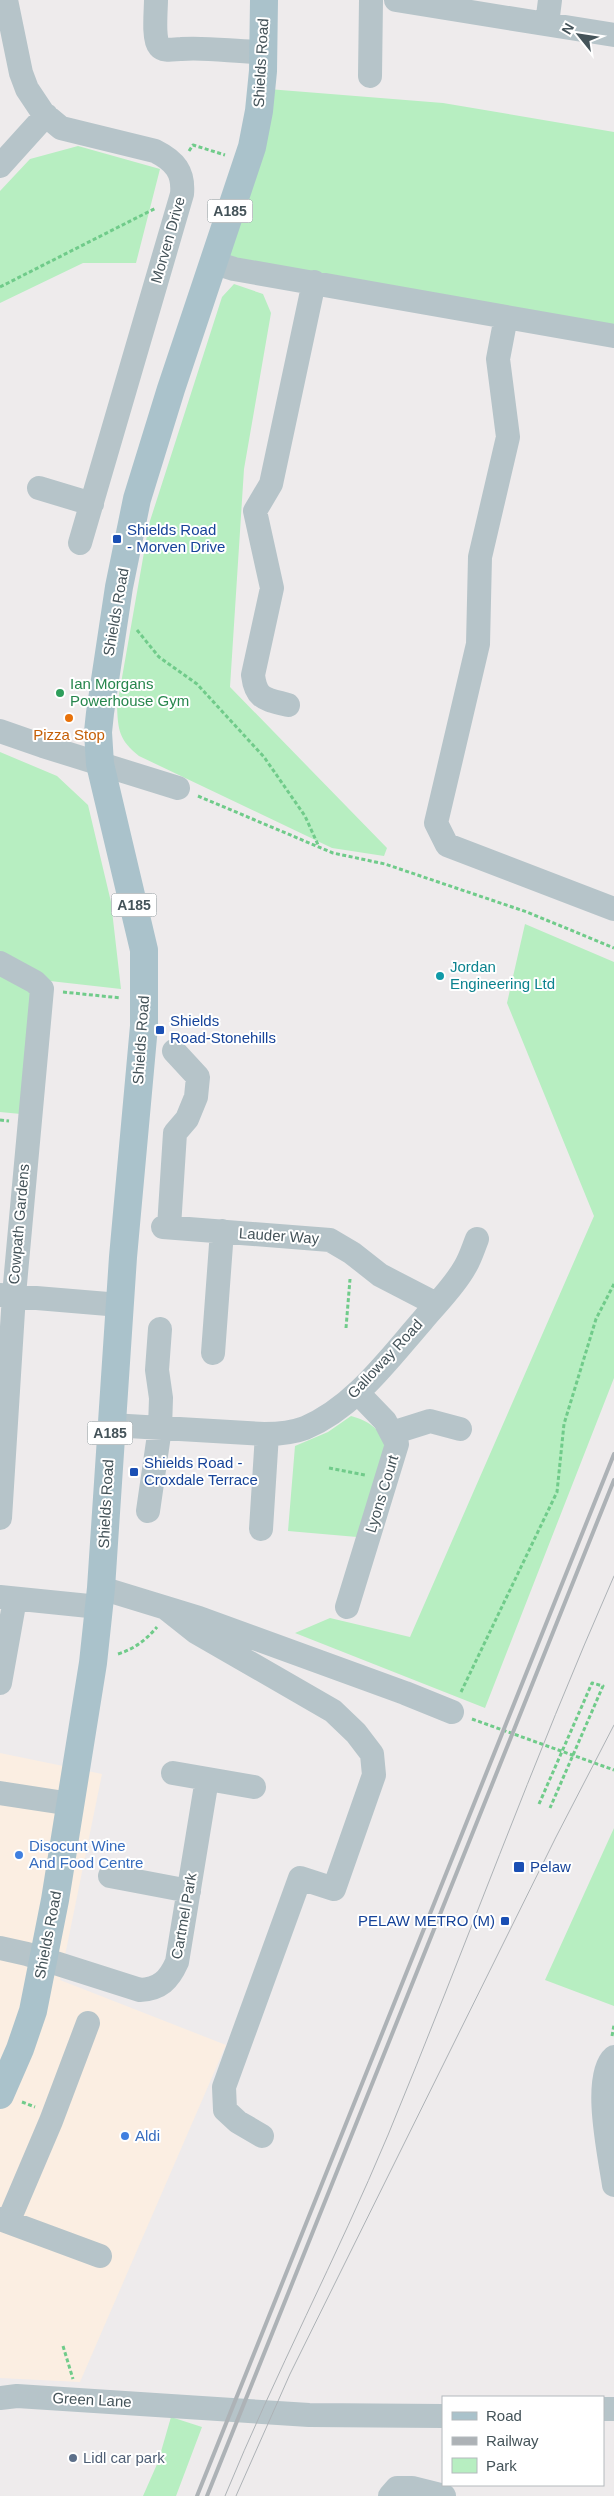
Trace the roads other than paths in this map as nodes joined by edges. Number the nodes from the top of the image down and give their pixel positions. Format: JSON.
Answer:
{"nodes":[{"id":1,"x":156,"y":0,"type":"edge"},
{"id":2,"x":264,"y":0,"type":"edge"},
{"id":3,"x":371,"y":0,"type":"edge"},
{"id":4,"x":396,"y":0,"type":"edge"},
{"id":5,"x":550,"y":0,"type":"edge"},
{"id":6,"x":4,"y":3,"type":"edge"},
{"id":7,"x":547,"y":24,"type":"junction"},
{"id":8,"x":614,"y":35,"type":"edge"},
{"id":9,"x":263,"y":52,"type":"junction"},
{"id":10,"x":370,"y":76,"type":"dead end"},
{"id":11,"x":46,"y":115,"type":"junction"},
{"id":12,"x":0,"y":166,"type":"edge"},
{"id":13,"x":212,"y":262,"type":"junction"},
{"id":14,"x":314,"y":282,"type":"junction"},
{"id":15,"x":506,"y":317,"type":"junction"},
{"id":16,"x":614,"y":336,"type":"edge"},
{"id":17,"x":40,"y":488,"type":"dead end"},
{"id":18,"x":92,"y":504,"type":"junction"},
{"id":19,"x":80,"y":543,"type":"dead end"},
{"id":20,"x":288,"y":705,"type":"dead end"},
{"id":21,"x":0,"y":731,"type":"edge"},
{"id":22,"x":100,"y":764,"type":"junction"},
{"id":23,"x":178,"y":788,"type":"road end"},
{"id":24,"x":614,"y":909,"type":"edge"},
{"id":25,"x":0,"y":963,"type":"edge"},
{"id":26,"x":174,"y":1051,"type":"dead end"},
{"id":27,"x":222,"y":1231,"type":"junction"},
{"id":28,"x":477,"y":1240,"type":"dead end"},
{"id":29,"x":7,"y":1295,"type":"edge"},
{"id":30,"x":436,"y":1304,"type":"junction"},
{"id":31,"x":120,"y":1305,"type":"junction"},
{"id":32,"x":160,"y":1329,"type":"dead end"},
{"id":33,"x":213,"y":1353,"type":"dead end"},
{"id":34,"x":358,"y":1393,"type":"junction"},
{"id":35,"x":111,"y":1426,"type":"junction"},
{"id":36,"x":160,"y":1428,"type":"junction"},
{"id":37,"x":460,"y":1429,"type":"dead end"},
{"id":38,"x":392,"y":1433,"type":"junction"},
{"id":39,"x":267,"y":1434,"type":"junction"},
{"id":40,"x":148,"y":1511,"type":"dead end"},
{"id":41,"x":0,"y":1518,"type":"edge"},
{"id":42,"x":261,"y":1529,"type":"dead end"},
{"id":43,"x":100,"y":1597,"type":"junction"},
{"id":44,"x":8,"y":1598,"type":"edge"},
{"id":45,"x":347,"y":1607,"type":"dead end"},
{"id":46,"x":167,"y":1609,"type":"junction"},
{"id":47,"x":0,"y":1683,"type":"edge"},
{"id":48,"x":452,"y":1712,"type":"road end"},
{"id":49,"x":173,"y":1773,"type":"dead end"},
{"id":50,"x":208,"y":1779,"type":"junction"},
{"id":51,"x":254,"y":1787,"type":"dead end"},
{"id":52,"x":0,"y":1793,"type":"edge"},
{"id":53,"x":71,"y":1804,"type":"junction"},
{"id":54,"x":110,"y":1876,"type":"dead end"},
{"id":55,"x":189,"y":1890,"type":"junction"},
{"id":56,"x":0,"y":1948,"type":"edge"},
{"id":57,"x":43,"y":1959,"type":"junction"},
{"id":58,"x":88,"y":2023,"type":"dead end"},
{"id":59,"x":614,"y":2058,"type":"edge"},
{"id":60,"x":0,"y":2095,"type":"edge"},
{"id":61,"x":262,"y":2136,"type":"dead end"},
{"id":62,"x":614,"y":2185,"type":"edge"},
{"id":63,"x":4,"y":2221,"type":"edge"},
{"id":64,"x":100,"y":2256,"type":"dead end"},
{"id":65,"x":0,"y":2398,"type":"edge"},
{"id":66,"x":442,"y":2416,"type":"edge"},
{"id":67,"x":390,"y":2496,"type":"edge"},
{"id":68,"x":444,"y":2496,"type":"edge"}],
"edges":[{"from":1,"to":9,"type":"street"},
{"from":2,"to":9,"type":"main road","name":"Shields Road","number":"A185"},
{"from":3,"to":10,"type":"street"},
{"from":4,"to":7,"type":"street"},
{"from":5,"to":7,"type":"street"},
{"from":6,"to":11,"type":"street"},
{"from":7,"to":8,"type":"street"},
{"from":9,"to":13,"type":"main road","name":"Shields Road","number":"A185"},
{"from":11,"to":12,"type":"street"},
{"from":11,"to":18,"type":"street","name":"Morven Drive"},
{"from":13,"to":14,"type":"street"},
{"from":13,"to":22,"type":"main road","name":"Shields Road","number":"A185"},
{"from":14,"to":15,"type":"street"},
{"from":14,"to":20,"type":"street"},
{"from":15,"to":16,"type":"street"},
{"from":15,"to":24,"type":"street"},
{"from":17,"to":18,"type":"street"},
{"from":18,"to":19,"type":"street","name":"Morven Drive"},
{"from":21,"to":22,"type":"street"},
{"from":22,"to":23,"type":"street"},
{"from":22,"to":31,"type":"main road","name":"Shields Road","number":"A185"},
{"from":25,"to":29,"type":"street","name":"Cowpath Gardens"},
{"from":26,"to":27,"type":"street","name":"Lauder Way"},
{"from":27,"to":30,"type":"street","name":"Lauder Way"},
{"from":27,"to":33,"type":"street"},
{"from":28,"to":30,"type":"street","name":"Galloway Road"},
{"from":29,"to":31,"type":"street"},
{"from":29,"to":41,"type":"street","name":"Cowpath Gardens"},
{"from":30,"to":34,"type":"street","name":"Galloway Road"},
{"from":31,"to":35,"type":"main road","name":"Shields Road","number":"A185"},
{"from":32,"to":36,"type":"street"},
{"from":34,"to":38,"type":"street","name":"Lyons Court"},
{"from":34,"to":39,"type":"street","name":"Galloway Road"},
{"from":35,"to":36,"type":"street","name":"Galloway Road"},
{"from":35,"to":43,"type":"main road","name":"Shields Road","number":"A185"},
{"from":36,"to":39,"type":"street","name":"Galloway Road"},
{"from":36,"to":40,"type":"street"},
{"from":37,"to":38,"type":"street"},
{"from":38,"to":45,"type":"street","name":"Lyons Court"},
{"from":39,"to":42,"type":"street"},
{"from":43,"to":44,"type":"street"},
{"from":43,"to":46,"type":"street"},
{"from":43,"to":53,"type":"main road","name":"Shields Road","number":"A185"},
{"from":44,"to":47,"type":"street"},
{"from":46,"to":48,"type":"street"},
{"from":46,"to":61,"type":"street"},
{"from":49,"to":50,"type":"street"},
{"from":50,"to":51,"type":"street"},
{"from":50,"to":55,"type":"street","name":"Cartmel Park"},
{"from":52,"to":53,"type":"street"},
{"from":53,"to":57,"type":"main road","name":"Shields Road","number":"A185"},
{"from":54,"to":55,"type":"street"},
{"from":55,"to":57,"type":"street","name":"Cartmel Park"},
{"from":56,"to":57,"type":"street"},
{"from":57,"to":60,"type":"main road","name":"Shields Road","number":"A185"},
{"from":58,"to":63,"type":"street"},
{"from":59,"to":62,"type":"street"},
{"from":63,"to":64,"type":"street"},
{"from":65,"to":66,"type":"street","name":"Green Lane"},
{"from":67,"to":68,"type":"street"}]}
